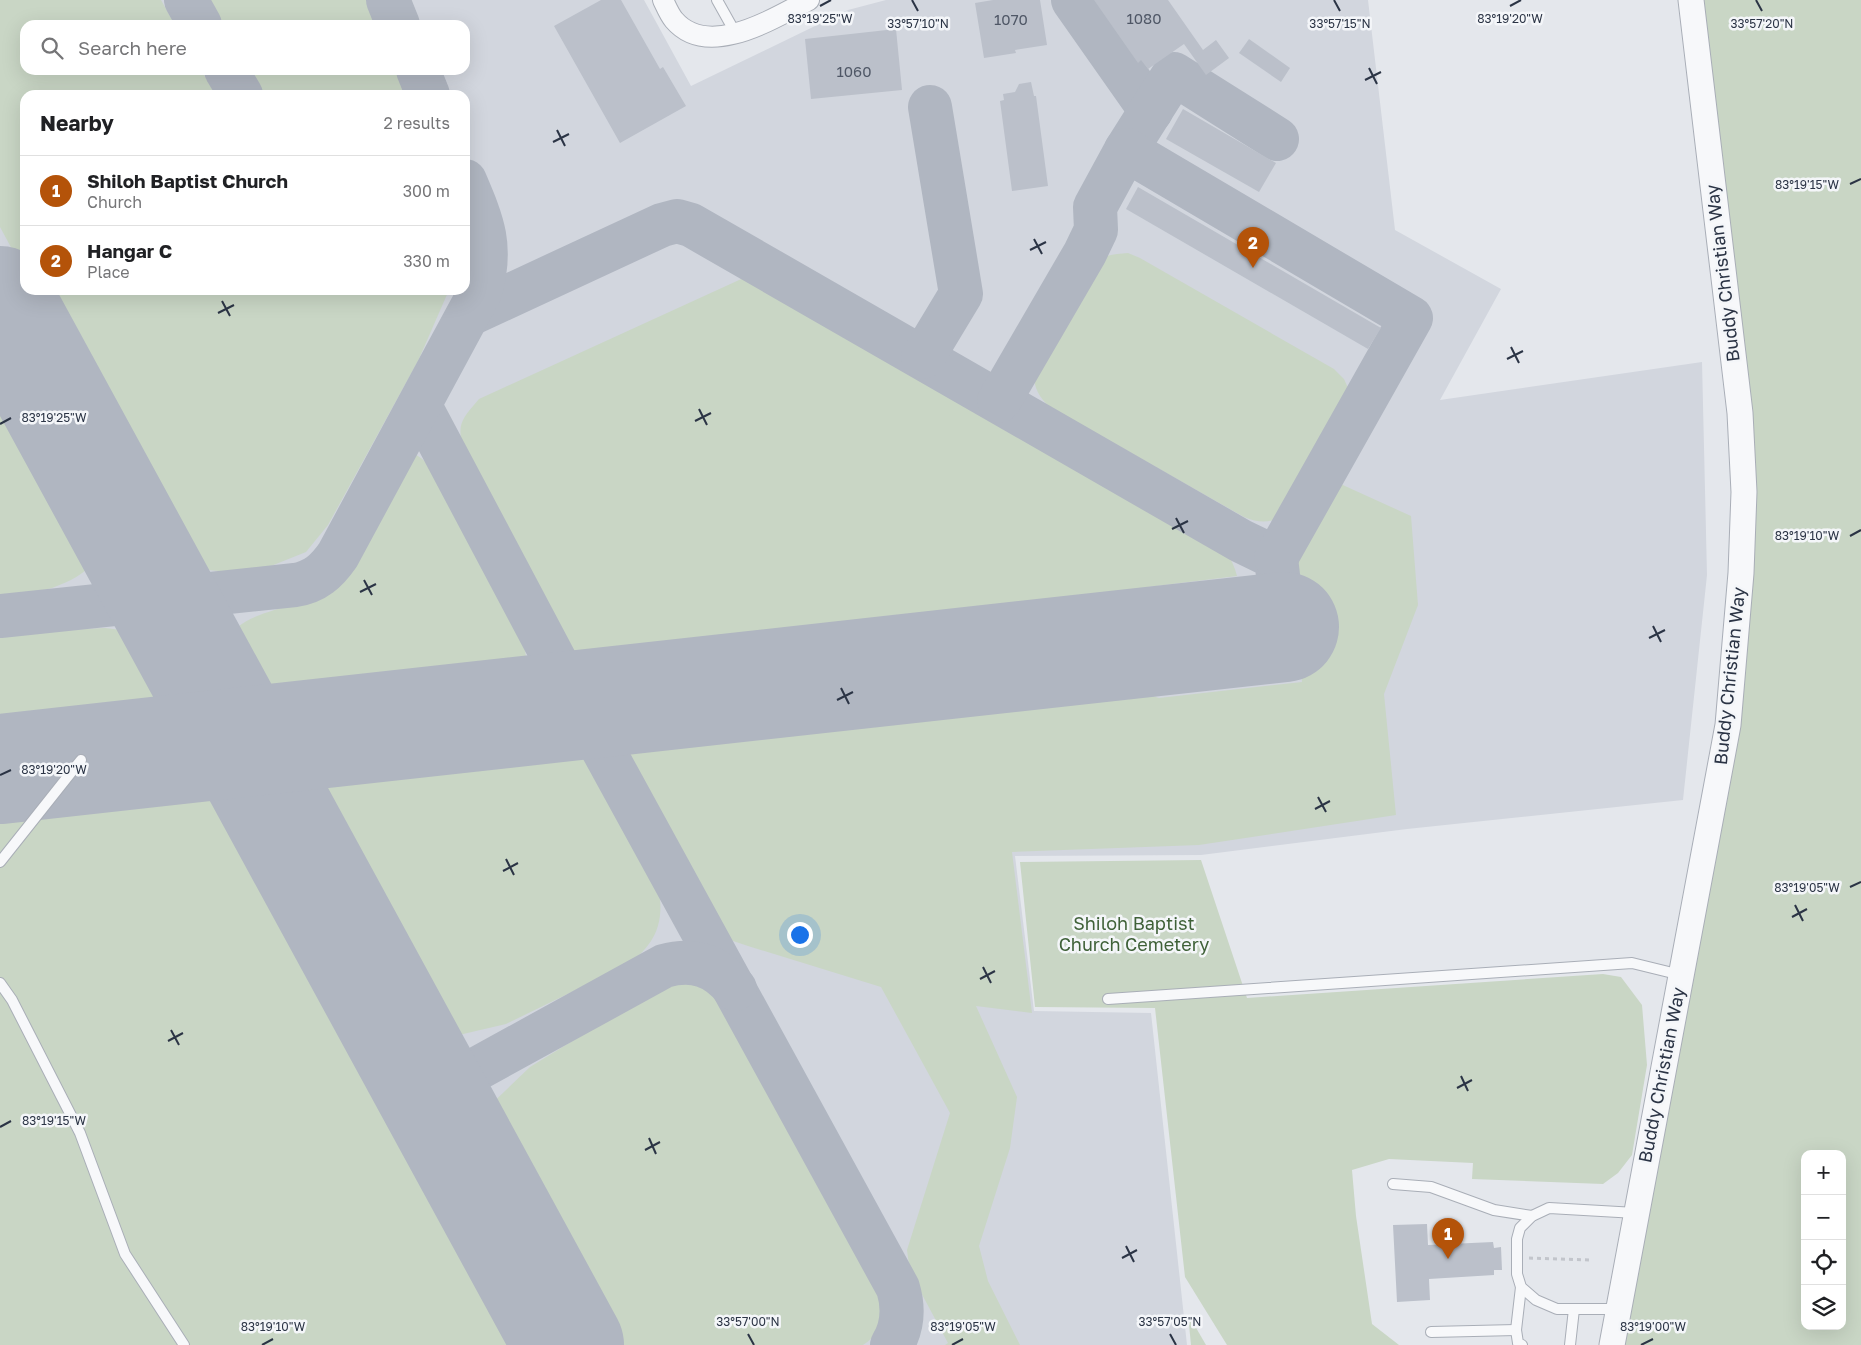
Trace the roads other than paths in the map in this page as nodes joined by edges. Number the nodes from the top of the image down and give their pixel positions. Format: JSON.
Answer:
{"nodes":[{"id":1,"x":662,"y":0,"type":"edge"},
{"id":2,"x":717,"y":0,"type":"edge"},
{"id":3,"x":809,"y":0,"type":"edge"},
{"id":4,"x":1691,"y":0,"type":"edge"},
{"id":5,"x":788,"y":5,"type":"edge"},
{"id":6,"x":736,"y":34,"type":"junction"},
{"id":7,"x":81,"y":760,"type":"dead end"},
{"id":8,"x":0,"y":862,"type":"edge"},
{"id":9,"x":1681,"y":975,"type":"junction"},
{"id":10,"x":0,"y":983,"type":"edge"},
{"id":11,"x":1108,"y":999,"type":"dead end"},
{"id":12,"x":1394,"y":1184,"type":"dead end"},
{"id":13,"x":1637,"y":1213,"type":"junction"},
{"id":14,"x":1532,"y":1216,"type":"junction"},
{"id":15,"x":1521,"y":1287,"type":"junction"},
{"id":16,"x":1574,"y":1309,"type":"junction"},
{"id":17,"x":1618,"y":1309,"type":"junction"},
{"id":18,"x":1516,"y":1330,"type":"junction"},
{"id":19,"x":1431,"y":1332,"type":"dead end"},
{"id":20,"x":184,"y":1345,"type":"edge"},
{"id":21,"x":1522,"y":1345,"type":"edge"},
{"id":22,"x":1570,"y":1345,"type":"edge"},
{"id":23,"x":1612,"y":1345,"type":"edge"}],
"edges":[{"from":1,"to":6,"type":"street"},
{"from":2,"to":6,"type":"lane"},
{"from":3,"to":5,"type":"street"},
{"from":4,"to":9,"type":"street","name":"Buddy Christian Way"},
{"from":5,"to":6,"type":"street"},
{"from":7,"to":8,"type":"lane"},
{"from":9,"to":11,"type":"lane"},
{"from":9,"to":13,"type":"street","name":"Buddy Christian Way"},
{"from":10,"to":20,"type":"lane"},
{"from":12,"to":14,"type":"lane"},
{"from":13,"to":14,"type":"lane"},
{"from":13,"to":17,"type":"street","name":"Buddy Christian Way"},
{"from":14,"to":15,"type":"lane"},
{"from":15,"to":16,"type":"lane"},
{"from":15,"to":18,"type":"lane"},
{"from":16,"to":17,"type":"lane"},
{"from":16,"to":22,"type":"lane"},
{"from":17,"to":23,"type":"street","name":"Buddy Christian Way"},
{"from":18,"to":19,"type":"lane"},
{"from":18,"to":21,"type":"lane"}]}
